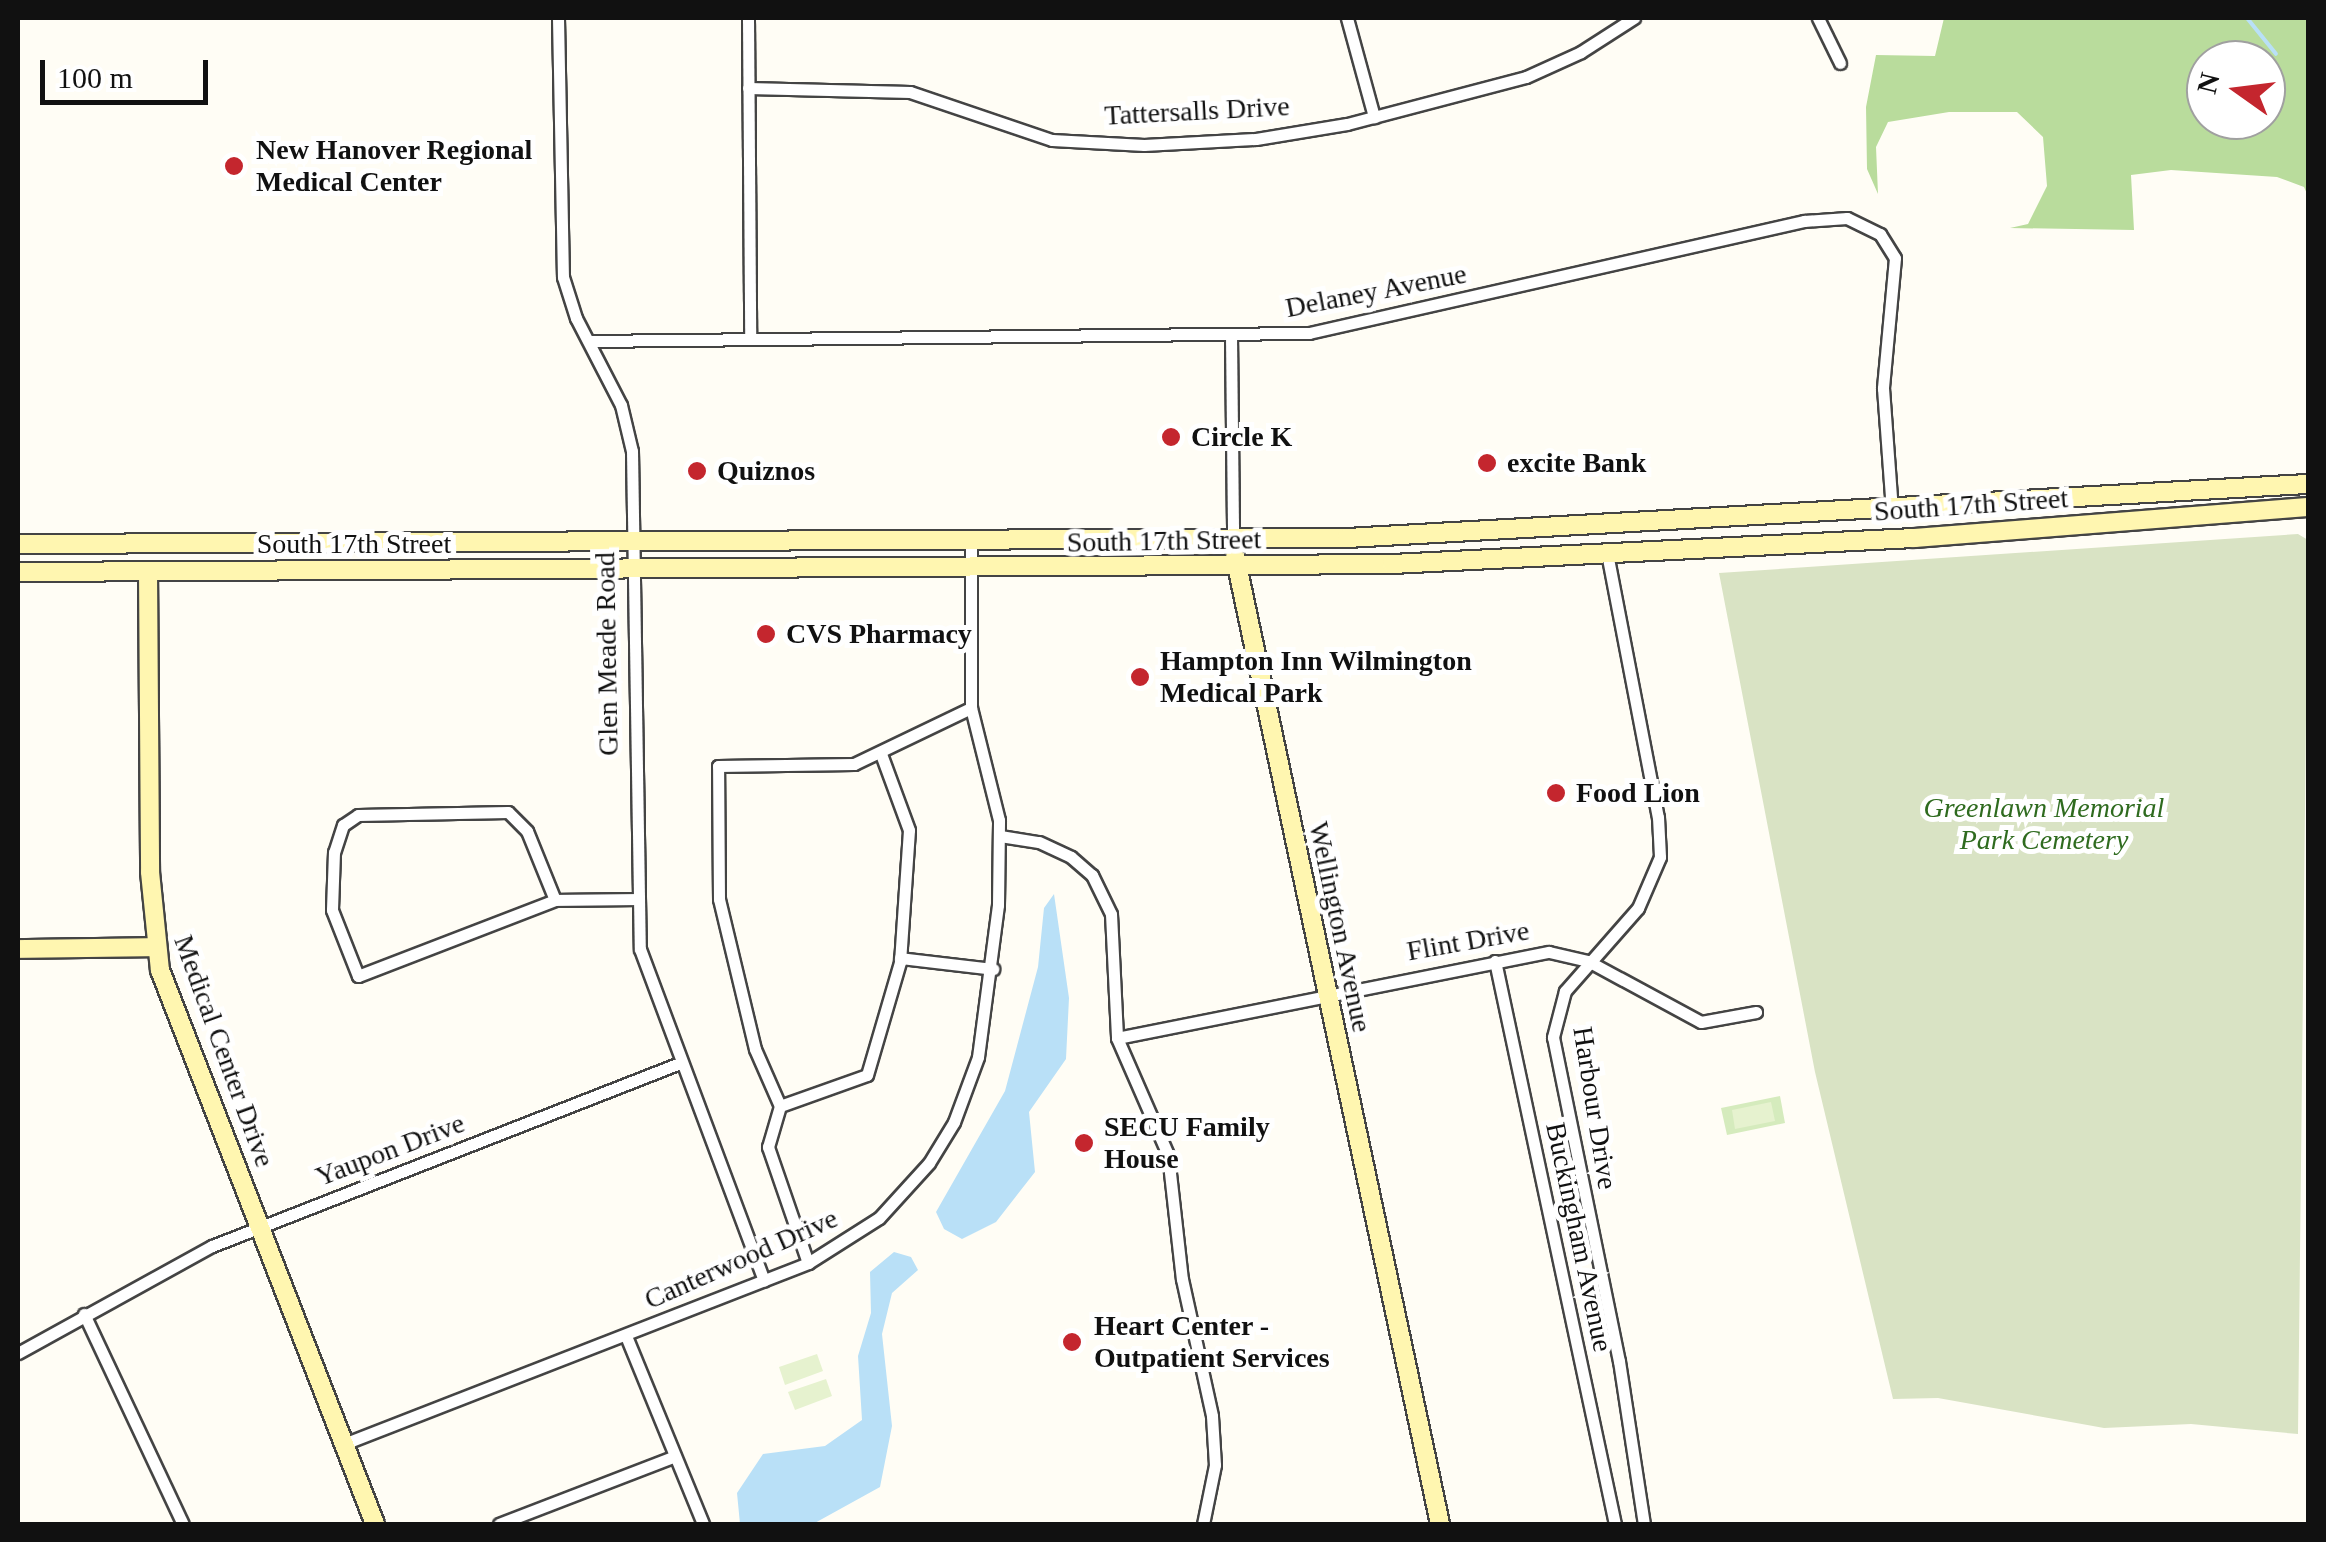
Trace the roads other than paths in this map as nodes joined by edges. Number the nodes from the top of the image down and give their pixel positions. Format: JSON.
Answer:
{"nodes":[{"id":1,"x":558,"y":18,"type":"edge"},
{"id":2,"x":748,"y":18,"type":"edge"},
{"id":3,"x":1348,"y":18,"type":"edge"},
{"id":4,"x":1634,"y":18,"type":"edge"},
{"id":5,"x":1818,"y":18,"type":"edge"},
{"id":6,"x":1840,"y":63,"type":"dead end"},
{"id":7,"x":748,"y":88,"type":"junction"},
{"id":8,"x":1374,"y":117,"type":"junction"},
{"id":9,"x":1231,"y":336,"type":"junction"},
{"id":10,"x":750,"y":339,"type":"junction"},
{"id":11,"x":589,"y":341,"type":"junction"},
{"id":12,"x":2308,"y":484,"type":"edge"},
{"id":13,"x":2308,"y":507,"type":"edge"},
{"id":14,"x":1892,"y":510,"type":"junction"},
{"id":15,"x":1233,"y":540,"type":"junction"},
{"id":16,"x":631,"y":543,"type":"junction"},
{"id":17,"x":971,"y":543,"type":"junction"},
{"id":18,"x":18,"y":544,"type":"edge"},
{"id":19,"x":148,"y":544,"type":"junction"},
{"id":20,"x":1607,"y":553,"type":"junction"},
{"id":21,"x":1237,"y":568,"type":"junction"},
{"id":22,"x":970,"y":570,"type":"junction"},
{"id":23,"x":18,"y":572,"type":"edge"},
{"id":24,"x":148,"y":572,"type":"junction"},
{"id":25,"x":631,"y":572,"type":"junction"},
{"id":26,"x":971,"y":708,"type":"junction"},
{"id":27,"x":882,"y":754,"type":"junction"},
{"id":28,"x":1000,"y":836,"type":"junction"},
{"id":29,"x":635,"y":898,"type":"junction"},
{"id":30,"x":555,"y":900,"type":"junction"},
{"id":31,"x":18,"y":948,"type":"edge"},
{"id":32,"x":155,"y":948,"type":"junction"},
{"id":33,"x":900,"y":958,"type":"junction"},
{"id":34,"x":1495,"y":960,"type":"junction"},
{"id":35,"x":1588,"y":961,"type":"junction"},
{"id":36,"x":992,"y":969,"type":"junction"},
{"id":37,"x":1326,"y":994,"type":"junction"},
{"id":38,"x":1756,"y":1012,"type":"dead end"},
{"id":39,"x":1118,"y":1038,"type":"junction"},
{"id":40,"x":680,"y":1062,"type":"junction"},
{"id":41,"x":780,"y":1106,"type":"junction"},
{"id":42,"x":259,"y":1228,"type":"junction"},
{"id":43,"x":808,"y":1264,"type":"junction"},
{"id":44,"x":764,"y":1281,"type":"junction"},
{"id":45,"x":84,"y":1314,"type":"junction"},
{"id":46,"x":626,"y":1336,"type":"junction"},
{"id":47,"x":18,"y":1353,"type":"edge"},
{"id":48,"x":344,"y":1444,"type":"junction"},
{"id":49,"x":673,"y":1458,"type":"junction"},
{"id":50,"x":182,"y":1524,"type":"edge"},
{"id":51,"x":375,"y":1524,"type":"edge"},
{"id":52,"x":499,"y":1524,"type":"edge"},
{"id":53,"x":703,"y":1524,"type":"edge"},
{"id":54,"x":1203,"y":1524,"type":"edge"},
{"id":55,"x":1440,"y":1524,"type":"edge"},
{"id":56,"x":1615,"y":1524,"type":"edge"},
{"id":57,"x":1644,"y":1524,"type":"edge"}],
"edges":[{"from":1,"to":11,"type":"street","name":"Glen Meade Road"},
{"from":2,"to":7,"type":"street"},
{"from":3,"to":8,"type":"street"},
{"from":4,"to":8,"type":"street","name":"Tattersalls Drive"},
{"from":5,"to":6,"type":"street"},
{"from":7,"to":8,"type":"street","name":"Tattersalls Drive"},
{"from":7,"to":10,"type":"street"},
{"from":9,"to":10,"type":"street","name":"Delaney Avenue"},
{"from":9,"to":14,"type":"street","name":"Delaney Avenue"},
{"from":9,"to":15,"type":"street","name":"Wellington Avenue"},
{"from":10,"to":11,"type":"street","name":"Delaney Avenue"},
{"from":11,"to":16,"type":"street","name":"Glen Meade Road"},
{"from":12,"to":14,"type":"main road","name":"South 17th Street"},
{"from":13,"to":20,"type":"main road","name":"South 17th Street"},
{"from":14,"to":15,"type":"main road","name":"South 17th Street"},
{"from":15,"to":17,"type":"main road","name":"South 17th Street"},
{"from":15,"to":21,"type":"main road","name":"Wellington Avenue"},
{"from":16,"to":17,"type":"main road","name":"South 17th Street"},
{"from":16,"to":19,"type":"main road","name":"South 17th Street"},
{"from":16,"to":25,"type":"street","name":"Glen Meade Road"},
{"from":17,"to":22,"type":"street","name":"Canterwood Drive"},
{"from":18,"to":19,"type":"main road","name":"South 17th Street"},
{"from":19,"to":24,"type":"street"},
{"from":20,"to":21,"type":"main road","name":"South 17th Street"},
{"from":20,"to":35,"type":"street","name":"Harbour Drive"},
{"from":21,"to":22,"type":"main road","name":"South 17th Street"},
{"from":21,"to":37,"type":"main road","name":"Wellington Avenue"},
{"from":22,"to":25,"type":"main road","name":"South 17th Street"},
{"from":22,"to":26,"type":"street","name":"Canterwood Drive"},
{"from":23,"to":24,"type":"main road","name":"South 17th Street"},
{"from":24,"to":25,"type":"main road","name":"South 17th Street"},
{"from":24,"to":32,"type":"main road","name":"Medical Center Drive"},
{"from":25,"to":29,"type":"street","name":"Glen Meade Road"},
{"from":26,"to":27,"type":"street"},
{"from":26,"to":28,"type":"street","name":"Canterwood Drive"},
{"from":27,"to":33,"type":"street"},
{"from":27,"to":41,"type":"street"},
{"from":28,"to":36,"type":"street","name":"Canterwood Drive"},
{"from":28,"to":39,"type":"street"},
{"from":29,"to":30,"type":"street"},
{"from":29,"to":40,"type":"street","name":"Glen Meade Road"},
{"from":30,"to":30,"type":"street"},
{"from":31,"to":32,"type":"main road"},
{"from":32,"to":42,"type":"main road","name":"Medical Center Drive"},
{"from":33,"to":36,"type":"street"},
{"from":33,"to":41,"type":"street"},
{"from":34,"to":35,"type":"street","name":"Flint Drive"},
{"from":34,"to":37,"type":"street","name":"Flint Drive"},
{"from":34,"to":56,"type":"street","name":"Buckingham Avenue"},
{"from":35,"to":38,"type":"street","name":"Flint Drive"},
{"from":35,"to":57,"type":"street","name":"Harbour Drive"},
{"from":36,"to":43,"type":"street","name":"Canterwood Drive"},
{"from":37,"to":39,"type":"street","name":"Flint Drive"},
{"from":37,"to":55,"type":"main road","name":"Wellington Avenue"},
{"from":39,"to":54,"type":"street"},
{"from":40,"to":42,"type":"street","name":"Yaupon Drive"},
{"from":40,"to":44,"type":"street","name":"Glen Meade Road"},
{"from":41,"to":43,"type":"street"},
{"from":42,"to":45,"type":"street","name":"Yaupon Drive"},
{"from":42,"to":48,"type":"main road","name":"Medical Center Drive"},
{"from":43,"to":44,"type":"street","name":"Canterwood Drive"},
{"from":44,"to":46,"type":"street","name":"Canterwood Drive"},
{"from":45,"to":47,"type":"street","name":"Yaupon Drive"},
{"from":45,"to":50,"type":"street"},
{"from":46,"to":48,"type":"street","name":"Canterwood Drive"},
{"from":46,"to":49,"type":"street","name":"Canterwood Drive"},
{"from":48,"to":51,"type":"main road","name":"Medical Center Drive"},
{"from":49,"to":52,"type":"street"},
{"from":49,"to":53,"type":"street","name":"Canterwood Drive"}]}
